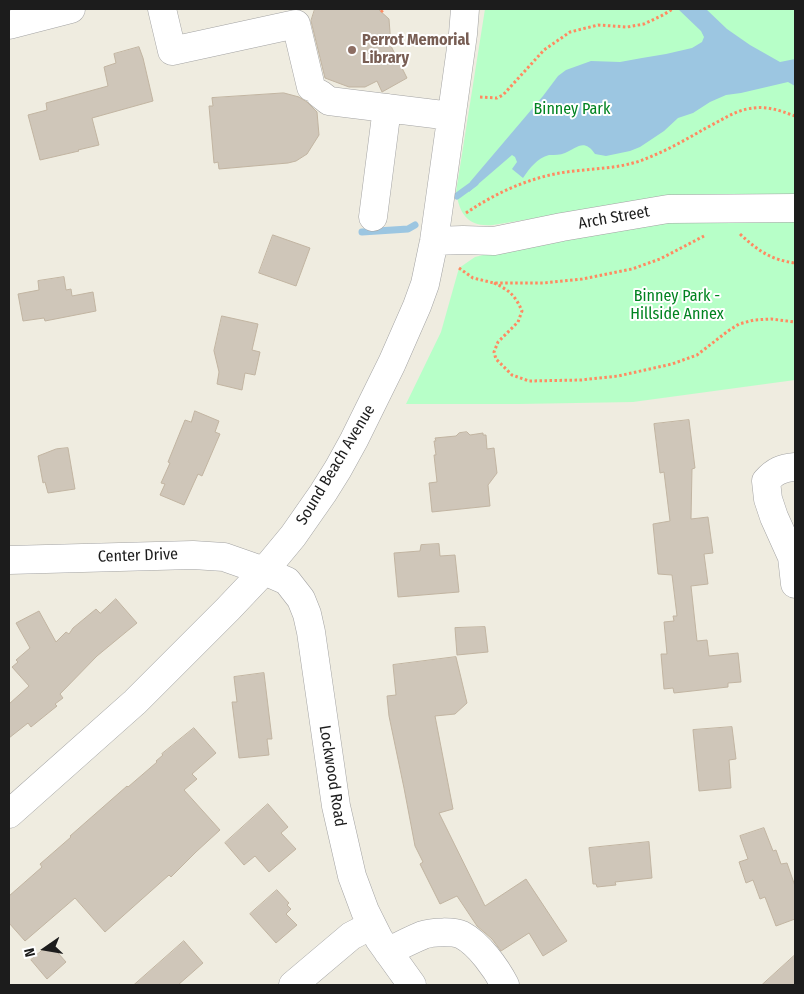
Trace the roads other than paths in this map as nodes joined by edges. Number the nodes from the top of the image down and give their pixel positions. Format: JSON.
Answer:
{"nodes":[{"id":1,"x":70,"y":9,"type":"edge"},
{"id":2,"x":162,"y":9,"type":"edge"},
{"id":3,"x":465,"y":9,"type":"edge"},
{"id":4,"x":9,"y":25,"type":"edge"},
{"id":5,"x":387,"y":108,"type":"junction"},
{"id":6,"x":451,"y":116,"type":"junction"},
{"id":7,"x":795,"y":208,"type":"edge"},
{"id":8,"x":373,"y":217,"type":"dead end"},
{"id":9,"x":434,"y":241,"type":"junction"},
{"id":10,"x":795,"y":467,"type":"edge"},
{"id":11,"x":794,"y":554,"type":"edge"},
{"id":12,"x":9,"y":560,"type":"edge"},
{"id":13,"x":264,"y":571,"type":"junction"},
{"id":14,"x":795,"y":584,"type":"edge"},
{"id":15,"x":9,"y":814,"type":"edge"},
{"id":16,"x":372,"y":925,"type":"junction"},
{"id":17,"x":388,"y":952,"type":"junction"},
{"id":18,"x":293,"y":985,"type":"edge"},
{"id":19,"x":412,"y":985,"type":"edge"},
{"id":20,"x":505,"y":985,"type":"edge"}],
"edges":[{"from":1,"to":4,"type":"street"},
{"from":2,"to":5,"type":"street"},
{"from":3,"to":6,"type":"street","name":"Sound Beach Avenue"},
{"from":5,"to":6,"type":"street"},
{"from":5,"to":8,"type":"street"},
{"from":6,"to":9,"type":"street","name":"Sound Beach Avenue"},
{"from":7,"to":9,"type":"street","name":"Arch Street"},
{"from":9,"to":13,"type":"street","name":"Sound Beach Avenue"},
{"from":10,"to":11,"type":"street"},
{"from":11,"to":14,"type":"street"},
{"from":12,"to":13,"type":"street","name":"Center Drive"},
{"from":13,"to":15,"type":"street","name":"Sound Beach Avenue"},
{"from":13,"to":16,"type":"street","name":"Lockwood Road"},
{"from":16,"to":17,"type":"street","name":"Lockwood Road"},
{"from":16,"to":18,"type":"street"},
{"from":17,"to":19,"type":"street","name":"Lockwood Road"},
{"from":17,"to":20,"type":"street"}]}
